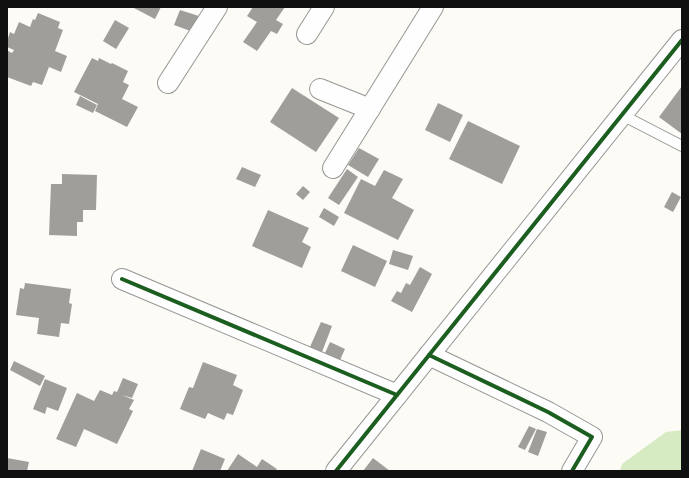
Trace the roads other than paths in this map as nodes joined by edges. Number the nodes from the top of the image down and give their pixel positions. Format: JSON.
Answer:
{"nodes":[{"id":1,"x":217,"y":7,"type":"edge"},
{"id":2,"x":324,"y":7,"type":"edge"},
{"id":3,"x":433,"y":7,"type":"edge"},
{"id":4,"x":307,"y":34,"type":"dead end"},
{"id":5,"x":682,"y":40,"type":"edge"},
{"id":6,"x":168,"y":83,"type":"dead end"},
{"id":7,"x":320,"y":89,"type":"dead end"},
{"id":8,"x":370,"y":109,"type":"junction"},
{"id":9,"x":622,"y":115,"type":"junction"},
{"id":10,"x":682,"y":146,"type":"edge"},
{"id":11,"x":333,"y":168,"type":"dead end"},
{"id":12,"x":122,"y":279,"type":"dead end"},
{"id":13,"x":429,"y":355,"type":"junction"},
{"id":14,"x":397,"y":395,"type":"junction"},
{"id":15,"x":336,"y":471,"type":"edge"},
{"id":16,"x":572,"y":471,"type":"edge"}],
"edges":[{"from":1,"to":6,"type":"street"},
{"from":2,"to":4,"type":"street"},
{"from":3,"to":8,"type":"street"},
{"from":5,"to":9,"type":"street"},
{"from":7,"to":8,"type":"street"},
{"from":8,"to":11,"type":"street"},
{"from":9,"to":10,"type":"lane"},
{"from":9,"to":13,"type":"street"},
{"from":12,"to":14,"type":"street"},
{"from":13,"to":14,"type":"street"},
{"from":13,"to":16,"type":"street"},
{"from":14,"to":15,"type":"street"}]}
